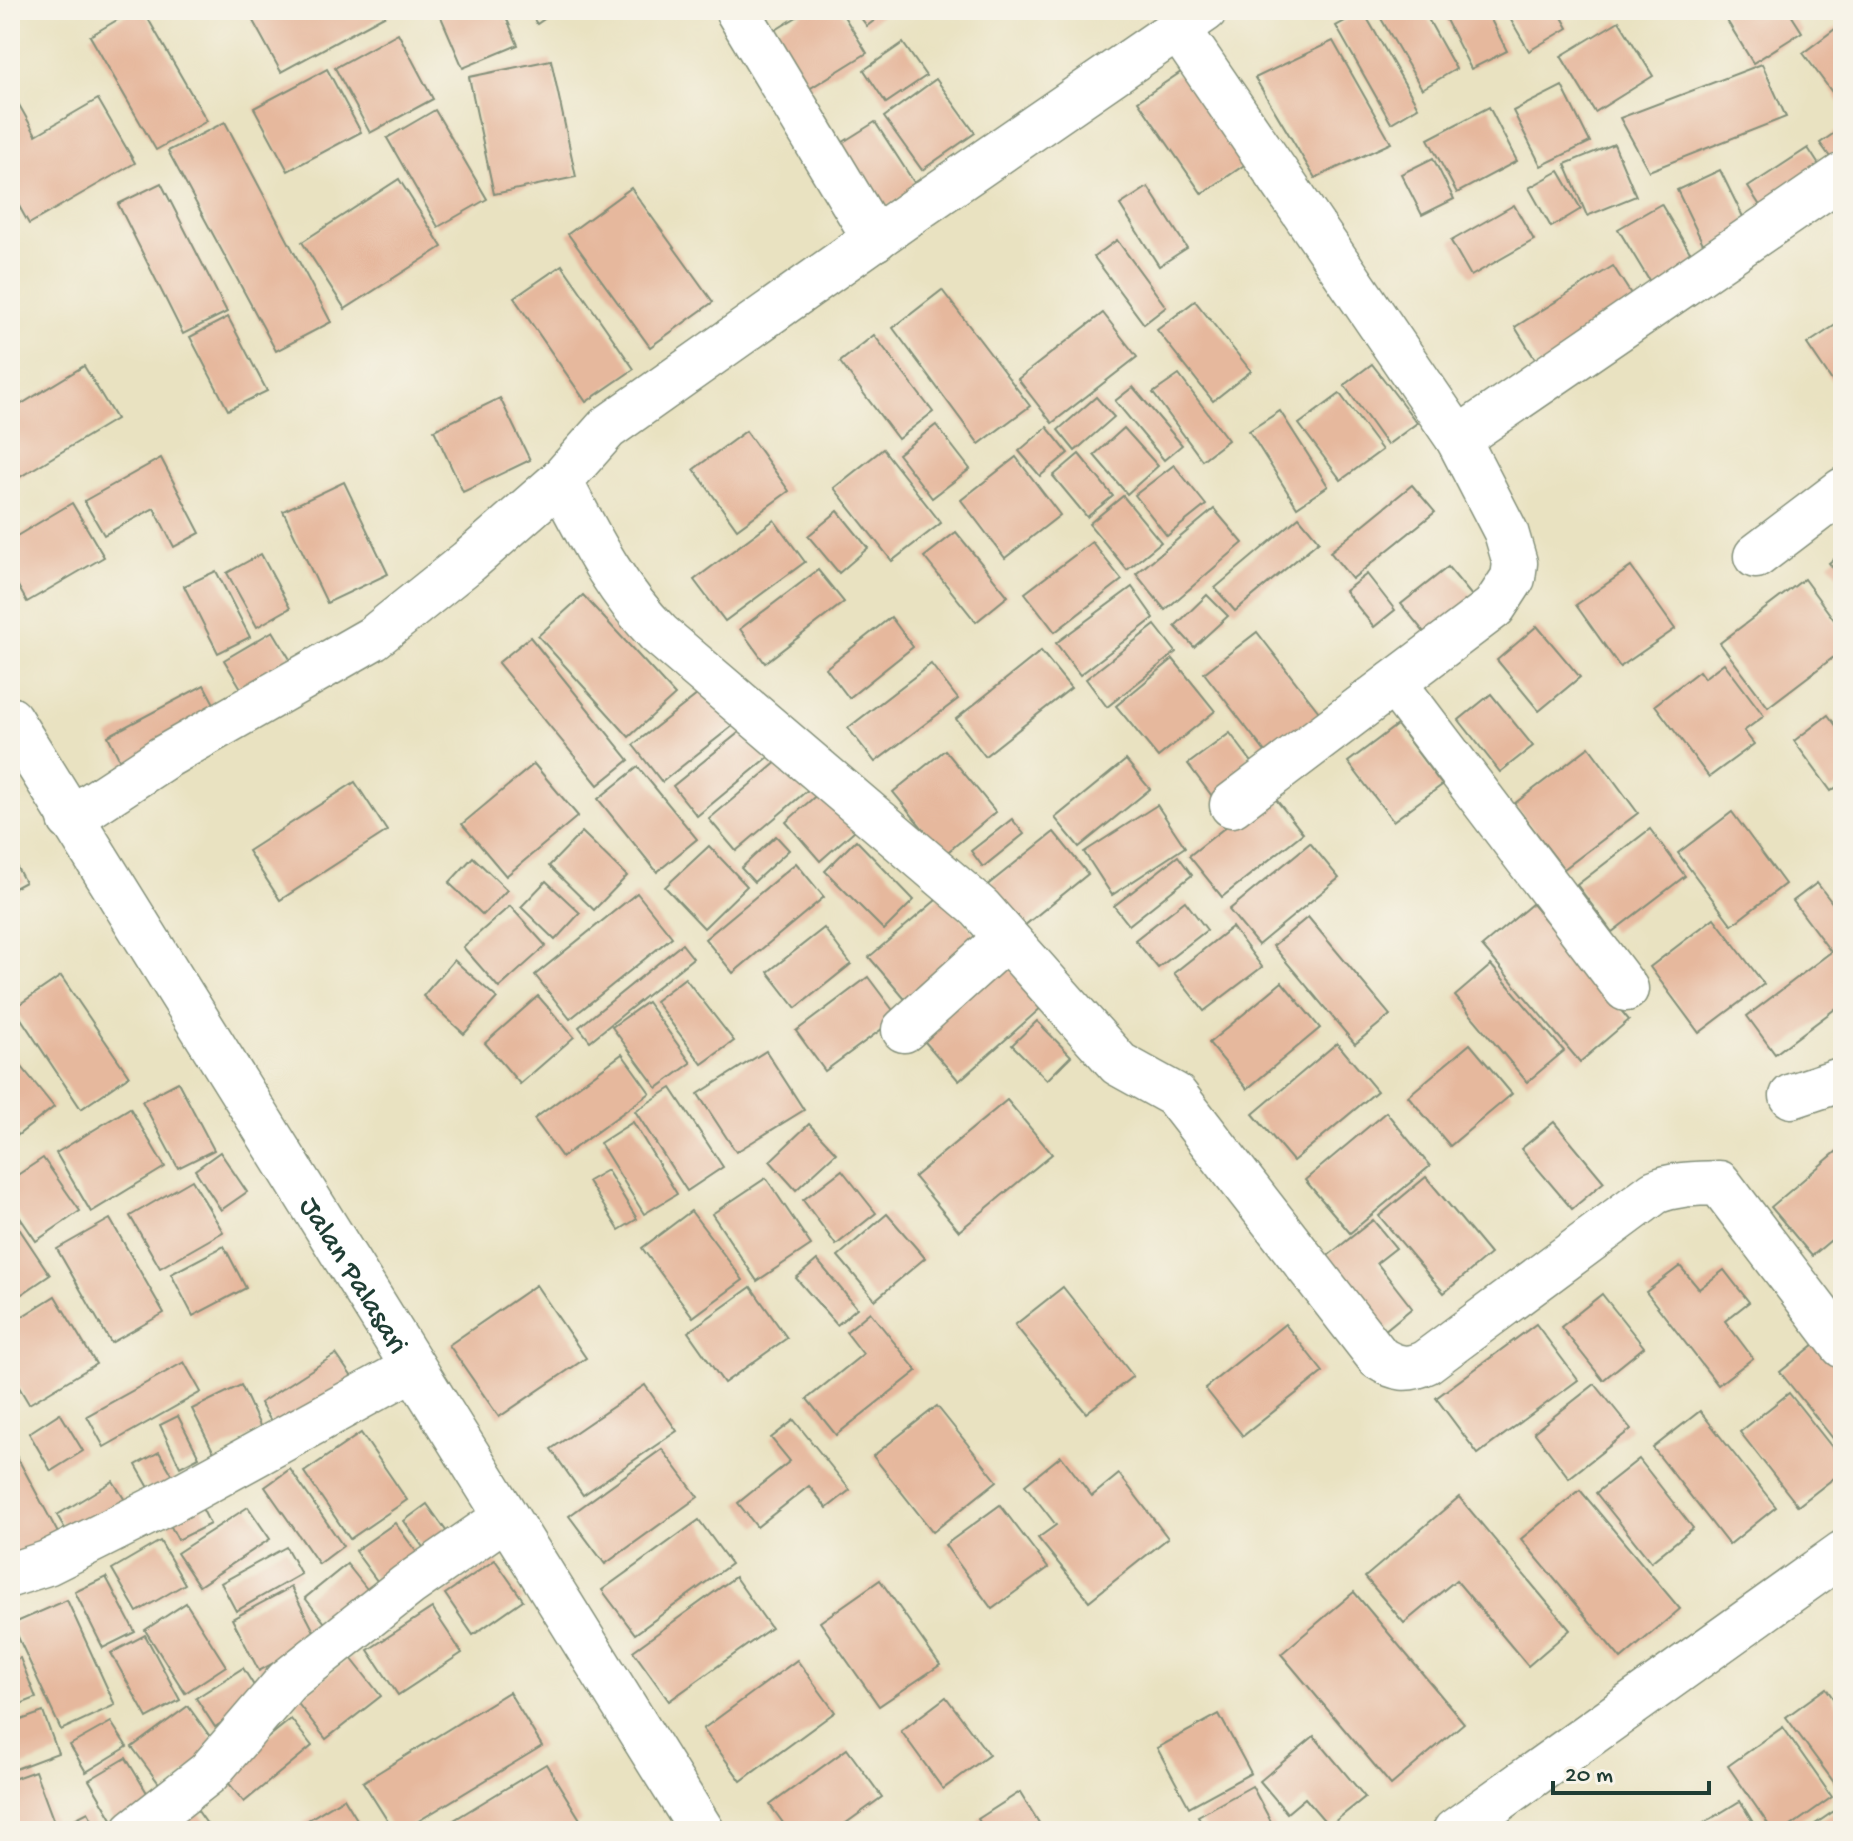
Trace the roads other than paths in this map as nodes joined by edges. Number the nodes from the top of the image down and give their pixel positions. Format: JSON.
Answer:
{"nodes":[{"id":1,"x":737,"y":10,"type":"edge"},
{"id":2,"x":1191,"y":19,"type":"edge"},
{"id":3,"x":1843,"y":175,"type":"edge"},
{"id":4,"x":875,"y":239,"type":"junction"},
{"id":5,"x":1458,"y":439,"type":"junction"},
{"id":6,"x":560,"y":481,"type":"junction"},
{"id":7,"x":1843,"y":490,"type":"edge"},
{"id":8,"x":1756,"y":556,"type":"dead end"},
{"id":9,"x":1394,"y":683,"type":"junction"},
{"id":10,"x":10,"y":719,"type":"edge"},
{"id":11,"x":1232,"y":805,"type":"dead end"},
{"id":12,"x":70,"y":819,"type":"junction"},
{"id":13,"x":1006,"y":938,"type":"junction"},
{"id":14,"x":1626,"y":989,"type":"dead end"},
{"id":15,"x":904,"y":1030,"type":"dead end"},
{"id":16,"x":1843,"y":1079,"type":"edge"},
{"id":17,"x":1792,"y":1096,"type":"dead end"},
{"id":18,"x":1843,"y":1346,"type":"edge"},
{"id":19,"x":413,"y":1368,"type":"junction"},
{"id":20,"x":506,"y":1517,"type":"junction"},
{"id":21,"x":1843,"y":1553,"type":"edge"},
{"id":22,"x":10,"y":1575,"type":"edge"},
{"id":23,"x":134,"y":1831,"type":"edge"},
{"id":24,"x":702,"y":1831,"type":"edge"},
{"id":25,"x":1455,"y":1831,"type":"edge"}],
"edges":[{"from":1,"to":4,"type":"street"},
{"from":2,"to":4,"type":"street"},
{"from":2,"to":5,"type":"street"},
{"from":3,"to":5,"type":"street"},
{"from":4,"to":6,"type":"street"},
{"from":5,"to":9,"type":"street"},
{"from":6,"to":12,"type":"street"},
{"from":6,"to":13,"type":"street"},
{"from":7,"to":8,"type":"street"},
{"from":9,"to":11,"type":"street"},
{"from":9,"to":14,"type":"street"},
{"from":10,"to":12,"type":"street","name":"Jalan Palasari"},
{"from":12,"to":19,"type":"street","name":"Jalan Palasari"},
{"from":13,"to":15,"type":"street"},
{"from":13,"to":18,"type":"street"},
{"from":16,"to":17,"type":"street"},
{"from":19,"to":20,"type":"street","name":"Jalan Palasari"},
{"from":19,"to":22,"type":"street"},
{"from":20,"to":23,"type":"street"},
{"from":20,"to":24,"type":"street","name":"Jalan Palasari"},
{"from":21,"to":25,"type":"street"}]}
